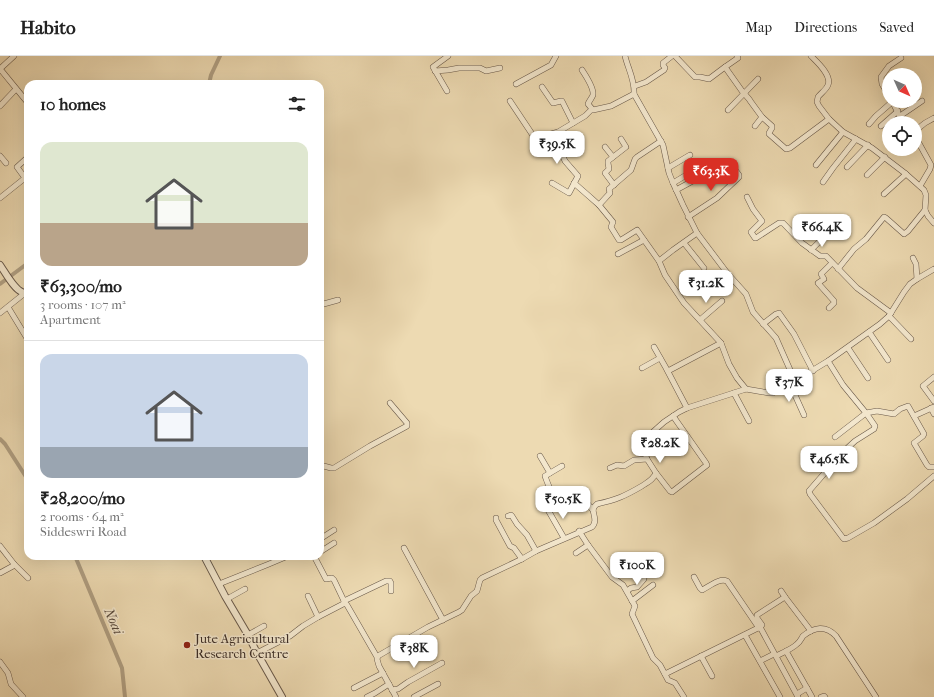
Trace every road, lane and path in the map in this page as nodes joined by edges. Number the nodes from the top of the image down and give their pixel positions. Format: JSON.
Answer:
{"nodes":[{"id":1,"x":14,"y":56,"type":"edge"},
{"id":2,"x":448,"y":56,"type":"edge"},
{"id":3,"x":556,"y":56,"type":"edge"},
{"id":4,"x":625,"y":56,"type":"edge"},
{"id":5,"x":672,"y":56,"type":"edge"},
{"id":6,"x":675,"y":56,"type":"edge"},
{"id":7,"x":737,"y":56,"type":"edge"},
{"id":8,"x":811,"y":56,"type":"edge"},
{"id":9,"x":901,"y":58,"type":"dead end"},
{"id":10,"x":725,"y":67,"type":"junction"},
{"id":11,"x":500,"y":68,"type":"dead end"},
{"id":12,"x":888,"y":68,"type":"edge"},
{"id":13,"x":582,"y":70,"type":"dead end"},
{"id":14,"x":435,"y":71,"type":"junction"},
{"id":15,"x":758,"y":79,"type":"dead end"},
{"id":16,"x":516,"y":84,"type":"dead end"},
{"id":17,"x":635,"y":86,"type":"junction"},
{"id":18,"x":542,"y":87,"type":"dead end"},
{"id":19,"x":16,"y":89,"type":"junction"},
{"id":20,"x":447,"y":91,"type":"dead end"},
{"id":21,"x":744,"y":93,"type":"junction"},
{"id":22,"x":634,"y":94,"type":"junction"},
{"id":23,"x":24,"y":98,"type":"edge"},
{"id":24,"x":510,"y":101,"type":"dead end"},
{"id":25,"x":0,"y":106,"type":"edge"},
{"id":26,"x":885,"y":108,"type":"edge"},
{"id":27,"x":896,"y":108,"type":"edge"},
{"id":28,"x":910,"y":108,"type":"edge"},
{"id":29,"x":592,"y":109,"type":"junction"},
{"id":30,"x":728,"y":110,"type":"dead end"},
{"id":31,"x":899,"y":114,"type":"junction"},
{"id":32,"x":762,"y":117,"type":"junction"},
{"id":33,"x":829,"y":118,"type":"junction"},
{"id":34,"x":934,"y":118,"type":"edge"},
{"id":35,"x":573,"y":123,"type":"junction"},
{"id":36,"x":869,"y":124,"type":"dead end"},
{"id":37,"x":922,"y":125,"type":"edge"},
{"id":38,"x":755,"y":126,"type":"dead end"},
{"id":39,"x":880,"y":126,"type":"dead end"},
{"id":40,"x":843,"y":132,"type":"junction"},
{"id":41,"x":553,"y":134,"type":"junction"},
{"id":42,"x":621,"y":139,"type":"dead end"},
{"id":43,"x":856,"y":139,"type":"junction"},
{"id":44,"x":661,"y":141,"type":"junction"},
{"id":45,"x":868,"y":145,"type":"junction"},
{"id":46,"x":606,"y":147,"type":"dead end"},
{"id":47,"x":922,"y":148,"type":"edge"},
{"id":48,"x":690,"y":155,"type":"dead end"},
{"id":49,"x":0,"y":156,"type":"edge"},
{"id":50,"x":613,"y":157,"type":"junction"},
{"id":51,"x":885,"y":158,"type":"junction"},
{"id":52,"x":24,"y":161,"type":"edge"},
{"id":53,"x":6,"y":163,"type":"dead end"},
{"id":54,"x":730,"y":163,"type":"dead end"},
{"id":55,"x":816,"y":164,"type":"dead end"},
{"id":56,"x":932,"y":166,"type":"edge"},
{"id":57,"x":668,"y":168,"type":"junction"},
{"id":58,"x":698,"y":168,"type":"dead end"},
{"id":59,"x":848,"y":168,"type":"dead end"},
{"id":60,"x":906,"y":174,"type":"junction"},
{"id":61,"x":867,"y":175,"type":"dead end"},
{"id":62,"x":24,"y":176,"type":"edge"},
{"id":63,"x":700,"y":177,"type":"dead end"},
{"id":64,"x":24,"y":179,"type":"edge"},
{"id":65,"x":823,"y":182,"type":"dead end"},
{"id":66,"x":552,"y":183,"type":"dead end"},
{"id":67,"x":574,"y":183,"type":"junction"},
{"id":68,"x":673,"y":183,"type":"junction"},
{"id":69,"x":614,"y":185,"type":"junction"},
{"id":70,"x":920,"y":186,"type":"junction"},
{"id":71,"x":676,"y":190,"type":"junction"},
{"id":72,"x":884,"y":194,"type":"dead end"},
{"id":73,"x":747,"y":197,"type":"dead end"},
{"id":74,"x":0,"y":198,"type":"edge"},
{"id":75,"x":599,"y":205,"type":"junction"},
{"id":76,"x":925,"y":210,"type":"junction"},
{"id":77,"x":688,"y":217,"type":"junction"},
{"id":78,"x":838,"y":223,"type":"dead end"},
{"id":79,"x":934,"y":223,"type":"edge"},
{"id":80,"x":698,"y":233,"type":"junction"},
{"id":81,"x":644,"y":240,"type":"junction"},
{"id":82,"x":684,"y":243,"type":"junction"},
{"id":83,"x":811,"y":250,"type":"junction"},
{"id":84,"x":618,"y":254,"type":"dead end"},
{"id":85,"x":912,"y":258,"type":"dead end"},
{"id":86,"x":659,"y":261,"type":"junction"},
{"id":87,"x":832,"y":263,"type":"junction"},
{"id":88,"x":0,"y":265,"type":"edge"},
{"id":89,"x":704,"y":268,"type":"dead end"},
{"id":90,"x":838,"y":269,"type":"junction"},
{"id":91,"x":934,"y":269,"type":"edge"},
{"id":92,"x":916,"y":279,"type":"junction"},
{"id":93,"x":24,"y":292,"type":"edge"},
{"id":94,"x":24,"y":294,"type":"edge"},
{"id":95,"x":338,"y":300,"type":"dead end"},
{"id":96,"x":722,"y":301,"type":"dead end"},
{"id":97,"x":324,"y":304,"type":"edge"},
{"id":98,"x":8,"y":307,"type":"junction"},
{"id":99,"x":829,"y":308,"type":"dead end"},
{"id":100,"x":0,"y":313,"type":"edge"},
{"id":101,"x":890,"y":314,"type":"junction"},
{"id":102,"x":700,"y":320,"type":"junction"},
{"id":103,"x":763,"y":324,"type":"junction"},
{"id":104,"x":869,"y":332,"type":"junction"},
{"id":105,"x":24,"y":333,"type":"edge"},
{"id":106,"x":911,"y":339,"type":"dead end"},
{"id":107,"x":722,"y":343,"type":"junction"},
{"id":108,"x":654,"y":347,"type":"dead end"},
{"id":109,"x":848,"y":348,"type":"junction"},
{"id":110,"x":660,"y":358,"type":"junction"},
{"id":111,"x":888,"y":360,"type":"dead end"},
{"id":112,"x":828,"y":361,"type":"junction"},
{"id":113,"x":642,"y":368,"type":"dead end"},
{"id":114,"x":668,"y":371,"type":"junction"},
{"id":115,"x":813,"y":371,"type":"junction"},
{"id":116,"x":934,"y":377,"type":"edge"},
{"id":117,"x":868,"y":378,"type":"dead end"},
{"id":118,"x":795,"y":381,"type":"junction"},
{"id":119,"x":790,"y":384,"type":"junction"},
{"id":120,"x":746,"y":389,"type":"junction"},
{"id":121,"x":734,"y":393,"type":"junction"},
{"id":122,"x":934,"y":401,"type":"edge"},
{"id":123,"x":390,"y":403,"type":"dead end"},
{"id":124,"x":687,"y":408,"type":"junction"},
{"id":125,"x":932,"y":408,"type":"edge"},
{"id":126,"x":866,"y":413,"type":"junction"},
{"id":127,"x":934,"y":414,"type":"edge"},
{"id":128,"x":804,"y":415,"type":"dead end"},
{"id":129,"x":674,"y":416,"type":"junction"},
{"id":130,"x":914,"y":416,"type":"junction"},
{"id":131,"x":749,"y":421,"type":"dead end"},
{"id":132,"x":835,"y":437,"type":"dead end"},
{"id":133,"x":540,"y":456,"type":"dead end"},
{"id":134,"x":648,"y":460,"type":"junction"},
{"id":135,"x":324,"y":466,"type":"edge"},
{"id":136,"x":562,"y":466,"type":"dead end"},
{"id":137,"x":934,"y":467,"type":"edge"},
{"id":138,"x":610,"y":468,"type":"dead end"},
{"id":139,"x":550,"y":473,"type":"junction"},
{"id":140,"x":656,"y":473,"type":"junction"},
{"id":141,"x":934,"y":476,"type":"edge"},
{"id":142,"x":548,"y":510,"type":"dead end"},
{"id":143,"x":593,"y":510,"type":"junction"},
{"id":144,"x":508,"y":516,"type":"dead end"},
{"id":145,"x":496,"y":518,"type":"dead end"},
{"id":146,"x":334,"y":530,"type":"dead end"},
{"id":147,"x":579,"y":532,"type":"junction"},
{"id":148,"x":324,"y":536,"type":"edge"},
{"id":149,"x":564,"y":538,"type":"junction"},
{"id":150,"x":334,"y":543,"type":"dead end"},
{"id":151,"x":588,"y":545,"type":"junction"},
{"id":152,"x":0,"y":546,"type":"edge"},
{"id":153,"x":404,"y":548,"type":"dead end"},
{"id":154,"x":324,"y":549,"type":"edge"},
{"id":155,"x":536,"y":551,"type":"junction"},
{"id":156,"x":576,"y":553,"type":"dead end"},
{"id":157,"x":522,"y":559,"type":"junction"},
{"id":158,"x":206,"y":560,"type":"edge"},
{"id":159,"x":278,"y":560,"type":"edge"},
{"id":160,"x":316,"y":560,"type":"edge"},
{"id":161,"x":14,"y":564,"type":"junction"},
{"id":162,"x":0,"y":573,"type":"edge"},
{"id":163,"x":694,"y":577,"type":"dead end"},
{"id":164,"x":28,"y":578,"type":"dead end"},
{"id":165,"x":644,"y":579,"type":"dead end"},
{"id":166,"x":219,"y":584,"type":"junction"},
{"id":167,"x":653,"y":585,"type":"dead end"},
{"id":168,"x":245,"y":589,"type":"dead end"},
{"id":169,"x":391,"y":591,"type":"dead end"},
{"id":170,"x":626,"y":591,"type":"junction"},
{"id":171,"x":781,"y":591,"type":"dead end"},
{"id":172,"x":308,"y":596,"type":"dead end"},
{"id":173,"x":785,"y":597,"type":"junction"},
{"id":174,"x":227,"y":599,"type":"junction"},
{"id":175,"x":632,"y":601,"type":"junction"},
{"id":176,"x":344,"y":602,"type":"junction"},
{"id":177,"x":318,"y":617,"type":"junction"},
{"id":178,"x":443,"y":620,"type":"junction"},
{"id":179,"x":264,"y":626,"type":"dead end"},
{"id":180,"x":759,"y":628,"type":"junction"},
{"id":181,"x":811,"y":630,"type":"junction"},
{"id":182,"x":248,"y":635,"type":"junction"},
{"id":183,"x":745,"y":635,"type":"junction"},
{"id":184,"x":786,"y":651,"type":"junction"},
{"id":185,"x":257,"y":653,"type":"junction"},
{"id":186,"x":775,"y":655,"type":"junction"},
{"id":187,"x":701,"y":656,"type":"junction"},
{"id":188,"x":377,"y":657,"type":"junction"},
{"id":189,"x":760,"y":661,"type":"junction"},
{"id":190,"x":0,"y":662,"type":"edge"},
{"id":191,"x":442,"y":663,"type":"dead end"},
{"id":192,"x":383,"y":673,"type":"junction"},
{"id":193,"x":665,"y":674,"type":"junction"},
{"id":194,"x":712,"y":676,"type":"dead end"},
{"id":195,"x":389,"y":684,"type":"junction"},
{"id":196,"x":438,"y":684,"type":"dead end"},
{"id":197,"x":354,"y":688,"type":"dead end"},
{"id":198,"x":807,"y":688,"type":"junction"},
{"id":199,"x":392,"y":690,"type":"junction"},
{"id":200,"x":797,"y":695,"type":"edge"},
{"id":201,"x":24,"y":697,"type":"edge"},
{"id":202,"x":282,"y":697,"type":"edge"},
{"id":203,"x":367,"y":697,"type":"edge"},
{"id":204,"x":396,"y":697,"type":"edge"},
{"id":205,"x":414,"y":697,"type":"edge"},
{"id":206,"x":684,"y":697,"type":"edge"},
{"id":207,"x":780,"y":697,"type":"edge"},
{"id":208,"x":812,"y":697,"type":"edge"},
{"id":209,"x":821,"y":697,"type":"edge"},
{"id":210,"x":825,"y":697,"type":"edge"},
{"id":211,"x":876,"y":697,"type":"edge"}],
"edges":[{"from":1,"to":19,"type":"street"},
{"from":2,"to":14,"type":"street"},
{"from":3,"to":16,"type":"street"},
{"from":4,"to":17,"type":"street"},
{"from":5,"to":17,"type":"street"},
{"from":6,"to":10,"type":"street"},
{"from":7,"to":10,"type":"street"},
{"from":8,"to":33,"type":"street"},
{"from":9,"to":12,"type":"street"},
{"from":10,"to":21,"type":"street"},
{"from":11,"to":14,"type":"street"},
{"from":13,"to":29,"type":"street"},
{"from":14,"to":20,"type":"street"},
{"from":15,"to":21,"type":"street"},
{"from":17,"to":22,"type":"street"},
{"from":18,"to":35,"type":"street"},
{"from":19,"to":23,"type":"street"},
{"from":19,"to":25,"type":"street"},
{"from":21,"to":30,"type":"street"},
{"from":21,"to":32,"type":"street"},
{"from":22,"to":29,"type":"street"},
{"from":22,"to":44,"type":"street"},
{"from":24,"to":41,"type":"street"},
{"from":26,"to":36,"type":"street"},
{"from":27,"to":31,"type":"street"},
{"from":28,"to":31,"type":"street"},
{"from":29,"to":35,"type":"street"},
{"from":31,"to":39,"type":"street"},
{"from":32,"to":33,"type":"street"},
{"from":32,"to":38,"type":"street"},
{"from":33,"to":40,"type":"street"},
{"from":34,"to":37,"type":"street"},
{"from":35,"to":41,"type":"street"},
{"from":40,"to":43,"type":"street"},
{"from":40,"to":55,"type":"street"},
{"from":41,"to":67,"type":"street"},
{"from":42,"to":50,"type":"street"},
{"from":43,"to":45,"type":"street"},
{"from":43,"to":65,"type":"street"},
{"from":44,"to":57,"type":"street"},
{"from":44,"to":69,"type":"street"},
{"from":45,"to":51,"type":"street"},
{"from":45,"to":59,"type":"street"},
{"from":46,"to":50,"type":"street"},
{"from":47,"to":56,"type":"street"},
{"from":48,"to":57,"type":"street"},
{"from":49,"to":53,"type":"street"},
{"from":50,"to":69,"type":"street"},
{"from":51,"to":60,"type":"street"},
{"from":51,"to":61,"type":"street"},
{"from":52,"to":62,"type":"street"},
{"from":54,"to":77,"type":"street"},
{"from":56,"to":70,"type":"street"},
{"from":57,"to":68,"type":"street"},
{"from":58,"to":68,"type":"street"},
{"from":60,"to":70,"type":"street"},
{"from":60,"to":72,"type":"street"},
{"from":63,"to":71,"type":"street"},
{"from":64,"to":74,"type":"street"},
{"from":66,"to":67,"type":"street"},
{"from":67,"to":75,"type":"street"},
{"from":68,"to":71,"type":"street"},
{"from":69,"to":75,"type":"street"},
{"from":70,"to":76,"type":"street"},
{"from":71,"to":77,"type":"street"},
{"from":73,"to":83,"type":"street"},
{"from":75,"to":81,"type":"street"},
{"from":76,"to":79,"type":"street"},
{"from":76,"to":90,"type":"street"},
{"from":77,"to":80,"type":"street"},
{"from":78,"to":83,"type":"street"},
{"from":80,"to":82,"type":"street"},
{"from":80,"to":103,"type":"street"},
{"from":81,"to":84,"type":"street"},
{"from":81,"to":86,"type":"street"},
{"from":82,"to":86,"type":"street"},
{"from":82,"to":89,"type":"street"},
{"from":83,"to":87,"type":"street"},
{"from":85,"to":92,"type":"street"},
{"from":86,"to":102,"type":"street"},
{"from":87,"to":90,"type":"street"},
{"from":87,"to":99,"type":"street"},
{"from":88,"to":93,"type":"street"},
{"from":90,"to":101,"type":"street"},
{"from":91,"to":92,"type":"street"},
{"from":92,"to":101,"type":"street"},
{"from":94,"to":98,"type":"street"},
{"from":95,"to":97,"type":"street"},
{"from":96,"to":102,"type":"street"},
{"from":98,"to":100,"type":"street"},
{"from":98,"to":105,"type":"street"},
{"from":101,"to":104,"type":"street"},
{"from":101,"to":106,"type":"street"},
{"from":102,"to":107,"type":"street"},
{"from":103,"to":115,"type":"street"},
{"from":103,"to":118,"type":"street"},
{"from":104,"to":109,"type":"street"},
{"from":104,"to":111,"type":"street"},
{"from":107,"to":114,"type":"street"},
{"from":107,"to":120,"type":"street"},
{"from":108,"to":110,"type":"street"},
{"from":109,"to":112,"type":"street"},
{"from":109,"to":117,"type":"street"},
{"from":110,"to":113,"type":"street"},
{"from":110,"to":114,"type":"street"},
{"from":112,"to":115,"type":"street"},
{"from":112,"to":126,"type":"street"},
{"from":114,"to":124,"type":"street"},
{"from":115,"to":118,"type":"street"},
{"from":116,"to":122,"type":"street"},
{"from":118,"to":119,"type":"street"},
{"from":119,"to":120,"type":"street"},
{"from":119,"to":128,"type":"street"},
{"from":120,"to":121,"type":"street"},
{"from":121,"to":124,"type":"street"},
{"from":121,"to":131,"type":"street"},
{"from":123,"to":135,"type":"street"},
{"from":124,"to":129,"type":"street"},
{"from":125,"to":127,"type":"street"},
{"from":125,"to":130,"type":"street"},
{"from":126,"to":130,"type":"street"},
{"from":126,"to":132,"type":"street"},
{"from":126,"to":141,"type":"street"},
{"from":129,"to":134,"type":"street"},
{"from":129,"to":140,"type":"street"},
{"from":130,"to":137,"type":"street"},
{"from":133,"to":139,"type":"street"},
{"from":134,"to":138,"type":"street"},
{"from":134,"to":140,"type":"street"},
{"from":136,"to":139,"type":"street"},
{"from":139,"to":143,"type":"street"},
{"from":140,"to":143,"type":"street"},
{"from":142,"to":149,"type":"street"},
{"from":143,"to":147,"type":"street"},
{"from":144,"to":155,"type":"street"},
{"from":145,"to":157,"type":"street"},
{"from":146,"to":148,"type":"street"},
{"from":147,"to":149,"type":"street"},
{"from":147,"to":151,"type":"street"},
{"from":149,"to":155,"type":"street"},
{"from":150,"to":154,"type":"street"},
{"from":151,"to":156,"type":"street"},
{"from":151,"to":170,"type":"street"},
{"from":152,"to":161,"type":"street"},
{"from":153,"to":178,"type":"street"},
{"from":155,"to":157,"type":"street"},
{"from":157,"to":178,"type":"street"},
{"from":158,"to":166,"type":"street"},
{"from":159,"to":166,"type":"street"},
{"from":160,"to":176,"type":"street"},
{"from":161,"to":162,"type":"street"},
{"from":161,"to":164,"type":"street"},
{"from":163,"to":180,"type":"street"},
{"from":165,"to":170,"type":"street"},
{"from":166,"to":174,"type":"street"},
{"from":167,"to":175,"type":"street"},
{"from":168,"to":174,"type":"street"},
{"from":169,"to":176,"type":"street"},
{"from":170,"to":175,"type":"street"},
{"from":171,"to":173,"type":"street"},
{"from":172,"to":177,"type":"street"},
{"from":173,"to":180,"type":"street"},
{"from":173,"to":181,"type":"street"},
{"from":174,"to":182,"type":"street"},
{"from":175,"to":193,"type":"street"},
{"from":176,"to":177,"type":"street"},
{"from":176,"to":188,"type":"street"},
{"from":177,"to":185,"type":"street"},
{"from":178,"to":188,"type":"street"},
{"from":179,"to":182,"type":"street"},
{"from":180,"to":183,"type":"street"},
{"from":180,"to":186,"type":"street"},
{"from":181,"to":184,"type":"street"},
{"from":181,"to":211,"type":"street"},
{"from":182,"to":185,"type":"street"},
{"from":183,"to":187,"type":"street"},
{"from":183,"to":189,"type":"street"},
{"from":184,"to":186,"type":"street"},
{"from":184,"to":198,"type":"street"},
{"from":185,"to":202,"type":"street"},
{"from":186,"to":189,"type":"street"},
{"from":186,"to":200,"type":"street"},
{"from":187,"to":193,"type":"street"},
{"from":187,"to":194,"type":"street"},
{"from":188,"to":192,"type":"street"},
{"from":189,"to":207,"type":"street"},
{"from":190,"to":201,"type":"street"},
{"from":191,"to":199,"type":"street"},
{"from":192,"to":195,"type":"street"},
{"from":192,"to":197,"type":"street"},
{"from":193,"to":206,"type":"street"},
{"from":195,"to":199,"type":"street"},
{"from":195,"to":203,"type":"street"},
{"from":196,"to":205,"type":"street"},
{"from":198,"to":200,"type":"street"},
{"from":198,"to":208,"type":"street"},
{"from":199,"to":204,"type":"street"},
{"from":209,"to":210,"type":"street"}]}
